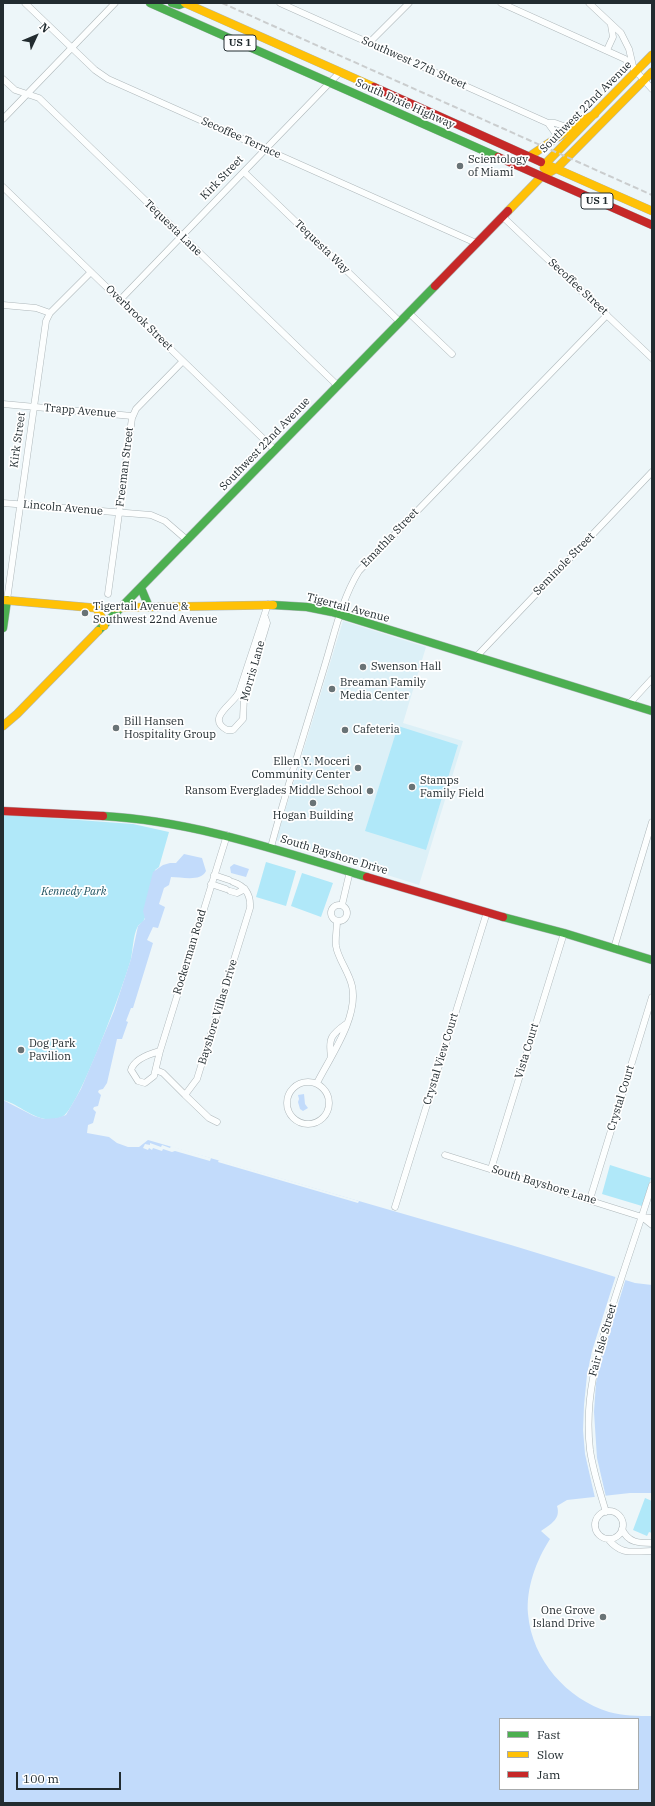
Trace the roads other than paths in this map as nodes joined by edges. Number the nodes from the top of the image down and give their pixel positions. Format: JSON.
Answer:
{"nodes":[{"id":1,"x":25,"y":3,"type":"edge"},
{"id":2,"x":115,"y":3,"type":"edge"},
{"id":3,"x":150,"y":3,"type":"edge"},
{"id":4,"x":172,"y":3,"type":"edge"},
{"id":5,"x":185,"y":3,"type":"edge"},
{"id":6,"x":280,"y":3,"type":"edge"},
{"id":7,"x":409,"y":3,"type":"edge"},
{"id":8,"x":501,"y":3,"type":"edge"},
{"id":9,"x":589,"y":3,"type":"edge"},
{"id":10,"x":611,"y":25,"type":"junction"},
{"id":11,"x":369,"y":43,"type":"junction"},
{"id":12,"x":72,"y":48,"type":"junction"},
{"id":13,"x":607,"y":50,"type":"junction"},
{"id":14,"x":652,"y":56,"type":"edge"},
{"id":15,"x":635,"y":69,"type":"junction"},
{"id":16,"x":340,"y":72,"type":"junction"},
{"id":17,"x":652,"y":72,"type":"edge"},
{"id":18,"x":3,"y":79,"type":"edge"},
{"id":19,"x":644,"y":80,"type":"junction"},
{"id":20,"x":330,"y":83,"type":"junction"},
{"id":21,"x":652,"y":89,"type":"edge"},
{"id":22,"x":27,"y":94,"type":"junction"},
{"id":23,"x":595,"y":114,"type":"junction"},
{"id":24,"x":3,"y":119,"type":"edge"},
{"id":25,"x":548,"y":123,"type":"junction"},
{"id":26,"x":569,"y":128,"type":"junction"},
{"id":27,"x":558,"y":137,"type":"junction"},
{"id":28,"x":265,"y":150,"type":"junction"},
{"id":29,"x":530,"y":156,"type":"junction"},
{"id":30,"x":546,"y":163,"type":"junction"},
{"id":31,"x":558,"y":168,"type":"junction"},
{"id":32,"x":244,"y":172,"type":"junction"},
{"id":33,"x":541,"y":177,"type":"junction"},
{"id":34,"x":3,"y":187,"type":"edge"},
{"id":35,"x":652,"y":211,"type":"edge"},
{"id":36,"x":503,"y":217,"type":"junction"},
{"id":37,"x":652,"y":225,"type":"edge"},
{"id":38,"x":182,"y":236,"type":"junction"},
{"id":39,"x":476,"y":243,"type":"junction"},
{"id":40,"x":91,"y":272,"type":"junction"},
{"id":41,"x":120,"y":300,"type":"junction"},
{"id":42,"x":3,"y":305,"type":"edge"},
{"id":43,"x":50,"y":313,"type":"junction"},
{"id":44,"x":409,"y":313,"type":"junction"},
{"id":45,"x":607,"y":315,"type":"junction"},
{"id":46,"x":400,"y":322,"type":"junction"},
{"id":47,"x":452,"y":354,"type":"dead end"},
{"id":48,"x":652,"y":358,"type":"edge"},
{"id":49,"x":183,"y":361,"type":"junction"},
{"id":50,"x":338,"y":386,"type":"junction"},
{"id":51,"x":3,"y":404,"type":"edge"},
{"id":52,"x":33,"y":407,"type":"junction"},
{"id":53,"x":132,"y":416,"type":"junction"},
{"id":54,"x":275,"y":450,"type":"junction"},
{"id":55,"x":652,"y":472,"type":"edge"},
{"id":56,"x":3,"y":503,"type":"edge"},
{"id":57,"x":20,"y":504,"type":"junction"},
{"id":58,"x":119,"y":514,"type":"junction"},
{"id":59,"x":187,"y":540,"type":"junction"},
{"id":60,"x":141,"y":588,"type":"junction"},
{"id":61,"x":108,"y":594,"type":"dead end"},
{"id":62,"x":5,"y":600,"type":"edge"},
{"id":63,"x":268,"y":604,"type":"junction"},
{"id":64,"x":149,"y":607,"type":"junction"},
{"id":65,"x":96,"y":608,"type":"junction"},
{"id":66,"x":121,"y":608,"type":"junction"},
{"id":67,"x":341,"y":615,"type":"junction"},
{"id":68,"x":265,"y":617,"type":"junction"},
{"id":69,"x":104,"y":626,"type":"junction"},
{"id":70,"x":3,"y":628,"type":"edge"},
{"id":71,"x":476,"y":657,"type":"junction"},
{"id":72,"x":652,"y":679,"type":"edge"},
{"id":73,"x":630,"y":704,"type":"junction"},
{"id":74,"x":652,"y":711,"type":"edge"},
{"id":75,"x":3,"y":726,"type":"edge"},
{"id":76,"x":3,"y":811,"type":"edge"},
{"id":77,"x":652,"y":822,"type":"edge"},
{"id":78,"x":227,"y":835,"type":"junction"},
{"id":79,"x":270,"y":847,"type":"junction"},
{"id":80,"x":350,"y":871,"type":"junction"},
{"id":81,"x":214,"y":875,"type":"junction"},
{"id":82,"x":212,"y":884,"type":"junction"},
{"id":83,"x":246,"y":889,"type":"junction"},
{"id":84,"x":342,"y":905,"type":"junction"},
{"id":85,"x":487,"y":912,"type":"junction"},
{"id":86,"x":337,"y":921,"type":"junction"},
{"id":87,"x":564,"y":933,"type":"junction"},
{"id":88,"x":614,"y":948,"type":"junction"},
{"id":89,"x":652,"y":960,"type":"edge"},
{"id":90,"x":652,"y":997,"type":"edge"},
{"id":91,"x":346,"y":1024,"type":"junction"},
{"id":92,"x":160,"y":1051,"type":"junction"},
{"id":93,"x":331,"y":1056,"type":"junction"},
{"id":94,"x":156,"y":1070,"type":"junction"},
{"id":95,"x":317,"y":1083,"type":"junction"},
{"id":96,"x":185,"y":1095,"type":"junction"},
{"id":97,"x":217,"y":1122,"type":"dead end"},
{"id":98,"x":445,"y":1155,"type":"dead end"},
{"id":99,"x":491,"y":1169,"type":"junction"},
{"id":100,"x":652,"y":1185,"type":"edge"},
{"id":101,"x":590,"y":1199,"type":"junction"},
{"id":102,"x":395,"y":1207,"type":"dead end"},
{"id":103,"x":642,"y":1217,"type":"junction"},
{"id":104,"x":652,"y":1218,"type":"edge"},
{"id":105,"x":652,"y":1224,"type":"edge"},
{"id":106,"x":606,"y":1512,"type":"junction"},
{"id":107,"x":622,"y":1529,"type":"junction"},
{"id":108,"x":608,"y":1539,"type":"junction"},
{"id":109,"x":652,"y":1543,"type":"edge"},
{"id":110,"x":652,"y":1551,"type":"edge"}],
"edges":[{"from":1,"to":12,"type":"street","name":"Secoffee Terrace"},
{"from":2,"to":12,"type":"street"},
{"from":3,"to":20,"type":"main road","name":"South Dixie Highway","number":"US 1"},
{"from":4,"to":5,"type":"main road"},
{"from":5,"to":16,"type":"main road","name":"South Dixie Highway","number":"US 1"},
{"from":6,"to":11,"type":"street","name":"Southwest 27th Street"},
{"from":7,"to":11,"type":"street"},
{"from":8,"to":13,"type":"street"},
{"from":9,"to":10,"type":"street"},
{"from":10,"to":13,"type":"street"},
{"from":10,"to":15,"type":"street"},
{"from":11,"to":25,"type":"street","name":"Southwest 27th Street"},
{"from":12,"to":22,"type":"street"},
{"from":12,"to":28,"type":"street","name":"Secoffee Terrace"},
{"from":13,"to":15,"type":"street"},
{"from":14,"to":15,"type":"main road","name":"Southwest 22nd Avenue"},
{"from":15,"to":19,"type":"street"},
{"from":15,"to":23,"type":"main road","name":"Southwest 22nd Avenue"},
{"from":16,"to":20,"type":"street","name":"Kirk Street"},
{"from":16,"to":29,"type":"main road","name":"South Dixie Highway","number":"US 1"},
{"from":17,"to":19,"type":"main road","name":"Southwest 22nd Avenue"},
{"from":18,"to":22,"type":"street","name":"Tequesta Lane"},
{"from":19,"to":21,"type":"street"},
{"from":19,"to":31,"type":"main road","name":"Southwest 22nd Avenue"},
{"from":20,"to":28,"type":"street","name":"Kirk Street"},
{"from":20,"to":33,"type":"main road","name":"South Dixie Highway","number":"US 1"},
{"from":22,"to":24,"type":"street"},
{"from":22,"to":38,"type":"street","name":"Tequesta Lane"},
{"from":23,"to":26,"type":"main road"},
{"from":23,"to":30,"type":"main road","name":"Southwest 22nd Avenue"},
{"from":25,"to":26,"type":"street","name":"Southwest 27th Street"},
{"from":25,"to":27,"type":"street"},
{"from":26,"to":27,"type":"main road"},
{"from":27,"to":29,"type":"main road"},
{"from":28,"to":32,"type":"street","name":"Kirk Street"},
{"from":28,"to":39,"type":"street","name":"Secoffee Terrace"},
{"from":29,"to":30,"type":"main road","name":"South Dixie Highway","number":"US 1"},
{"from":30,"to":31,"type":"main road","name":"South Dixie Highway","number":"US 1"},
{"from":30,"to":33,"type":"main road","name":"Southwest 22nd Avenue"},
{"from":31,"to":33,"type":"main road","name":"Southwest 22nd Avenue"},
{"from":31,"to":35,"type":"main road","name":"South Dixie Highway","number":"US 1"},
{"from":32,"to":38,"type":"street","name":"Kirk Street"},
{"from":32,"to":46,"type":"street","name":"Tequesta Way"},
{"from":33,"to":36,"type":"main road","name":"Southwest 22nd Avenue"},
{"from":33,"to":37,"type":"main road","name":"South Dixie Highway","number":"US 1"},
{"from":34,"to":40,"type":"street","name":"Overbrook Street"},
{"from":36,"to":39,"type":"main road","name":"Southwest 22nd Avenue"},
{"from":36,"to":45,"type":"street","name":"Secoffee Street"},
{"from":38,"to":41,"type":"street","name":"Kirk Street"},
{"from":38,"to":50,"type":"street","name":"Tequesta Lane"},
{"from":39,"to":44,"type":"main road","name":"Southwest 22nd Avenue"},
{"from":40,"to":41,"type":"street","name":"Overbrook Street"},
{"from":40,"to":43,"type":"street","name":"Kirk Street"},
{"from":41,"to":49,"type":"street","name":"Overbrook Street"},
{"from":42,"to":43,"type":"street"},
{"from":43,"to":52,"type":"street","name":"Kirk Street"},
{"from":44,"to":46,"type":"main road","name":"Southwest 22nd Avenue"},
{"from":44,"to":47,"type":"street"},
{"from":45,"to":48,"type":"street","name":"Secoffee Street"},
{"from":45,"to":67,"type":"street","name":"Emathla Street"},
{"from":46,"to":50,"type":"main road","name":"Southwest 22nd Avenue"},
{"from":49,"to":53,"type":"street","name":"Freeman Street"},
{"from":49,"to":54,"type":"street","name":"Overbrook Street"},
{"from":50,"to":54,"type":"main road","name":"Southwest 22nd Avenue"},
{"from":51,"to":52,"type":"street","name":"Trapp Avenue"},
{"from":52,"to":53,"type":"street","name":"Trapp Avenue"},
{"from":52,"to":57,"type":"street","name":"Kirk Street"},
{"from":53,"to":58,"type":"street","name":"Freeman Street"},
{"from":54,"to":59,"type":"main road","name":"Southwest 22nd Avenue"},
{"from":55,"to":71,"type":"street","name":"Seminole Street"},
{"from":56,"to":57,"type":"street","name":"Lincoln Avenue"},
{"from":57,"to":58,"type":"street","name":"Lincoln Avenue"},
{"from":57,"to":62,"type":"street","name":"Kirk Street"},
{"from":58,"to":59,"type":"street","name":"Lincoln Avenue"},
{"from":58,"to":61,"type":"street","name":"Freeman Street"},
{"from":59,"to":60,"type":"main road","name":"Southwest 22nd Avenue"},
{"from":60,"to":64,"type":"main road"},
{"from":60,"to":66,"type":"main road","name":"Southwest 22nd Avenue"},
{"from":62,"to":65,"type":"main road","name":"Tigertail Avenue"},
{"from":62,"to":70,"type":"main road","name":"Kirk Street"},
{"from":63,"to":64,"type":"main road","name":"Tigertail Avenue"},
{"from":63,"to":67,"type":"main road","name":"Tigertail Avenue"},
{"from":63,"to":68,"type":"street","name":"Morris Lane"},
{"from":64,"to":66,"type":"main road","name":"Tigertail Avenue"},
{"from":65,"to":66,"type":"main road","name":"Tigertail Avenue"},
{"from":65,"to":69,"type":"main road"},
{"from":66,"to":69,"type":"main road","name":"Southwest 22nd Avenue"},
{"from":67,"to":71,"type":"main road","name":"Tigertail Avenue"},
{"from":67,"to":79,"type":"street","name":"Emathla Street"},
{"from":68,"to":68,"type":"street","name":"Morris Lane"},
{"from":69,"to":75,"type":"main road","name":"Southwest 22nd Avenue"},
{"from":71,"to":73,"type":"main road","name":"Tigertail Avenue"},
{"from":72,"to":73,"type":"street"},
{"from":73,"to":74,"type":"main road","name":"Tigertail Avenue"},
{"from":76,"to":78,"type":"main road","name":"South Bayshore Drive"},
{"from":77,"to":88,"type":"street"},
{"from":78,"to":79,"type":"main road","name":"South Bayshore Drive"},
{"from":78,"to":81,"type":"street","name":"Rockerman Road"},
{"from":79,"to":80,"type":"main road","name":"South Bayshore Drive"},
{"from":80,"to":84,"type":"street"},
{"from":80,"to":85,"type":"main road","name":"South Bayshore Drive"},
{"from":81,"to":82,"type":"street","name":"Rockerman Road"},
{"from":81,"to":83,"type":"street"},
{"from":82,"to":83,"type":"street"},
{"from":82,"to":92,"type":"street","name":"Rockerman Road"},
{"from":83,"to":96,"type":"street","name":"Bayshore Villas Drive"},
{"from":84,"to":86,"type":"street"},
{"from":84,"to":86,"type":"street"},
{"from":85,"to":87,"type":"main road","name":"South Bayshore Drive"},
{"from":85,"to":102,"type":"street","name":"Crystal View Court"},
{"from":86,"to":91,"type":"street"},
{"from":87,"to":88,"type":"main road","name":"South Bayshore Drive"},
{"from":87,"to":99,"type":"street","name":"Vista Court"},
{"from":88,"to":89,"type":"main road","name":"South Bayshore Drive"},
{"from":90,"to":101,"type":"street","name":"Crystal Court"},
{"from":91,"to":93,"type":"street"},
{"from":91,"to":93,"type":"street"},
{"from":92,"to":94,"type":"street","name":"Rockerman Road"},
{"from":92,"to":94,"type":"street"},
{"from":93,"to":95,"type":"street"},
{"from":94,"to":96,"type":"street"},
{"from":95,"to":95,"type":"street"},
{"from":96,"to":97,"type":"street"},
{"from":98,"to":99,"type":"street","name":"South Bayshore Lane"},
{"from":99,"to":101,"type":"street","name":"South Bayshore Lane"},
{"from":100,"to":103,"type":"street","name":"Fair Isle Street"},
{"from":101,"to":103,"type":"street","name":"South Bayshore Lane"},
{"from":103,"to":104,"type":"street","name":"South Bayshore Lane"},
{"from":103,"to":105,"type":"street","name":"South Bayshore Lane"},
{"from":103,"to":106,"type":"street","name":"Fair Isle Street"},
{"from":106,"to":107,"type":"street"},
{"from":106,"to":108,"type":"street"},
{"from":107,"to":108,"type":"street"},
{"from":107,"to":109,"type":"street"},
{"from":108,"to":110,"type":"street"}]}
